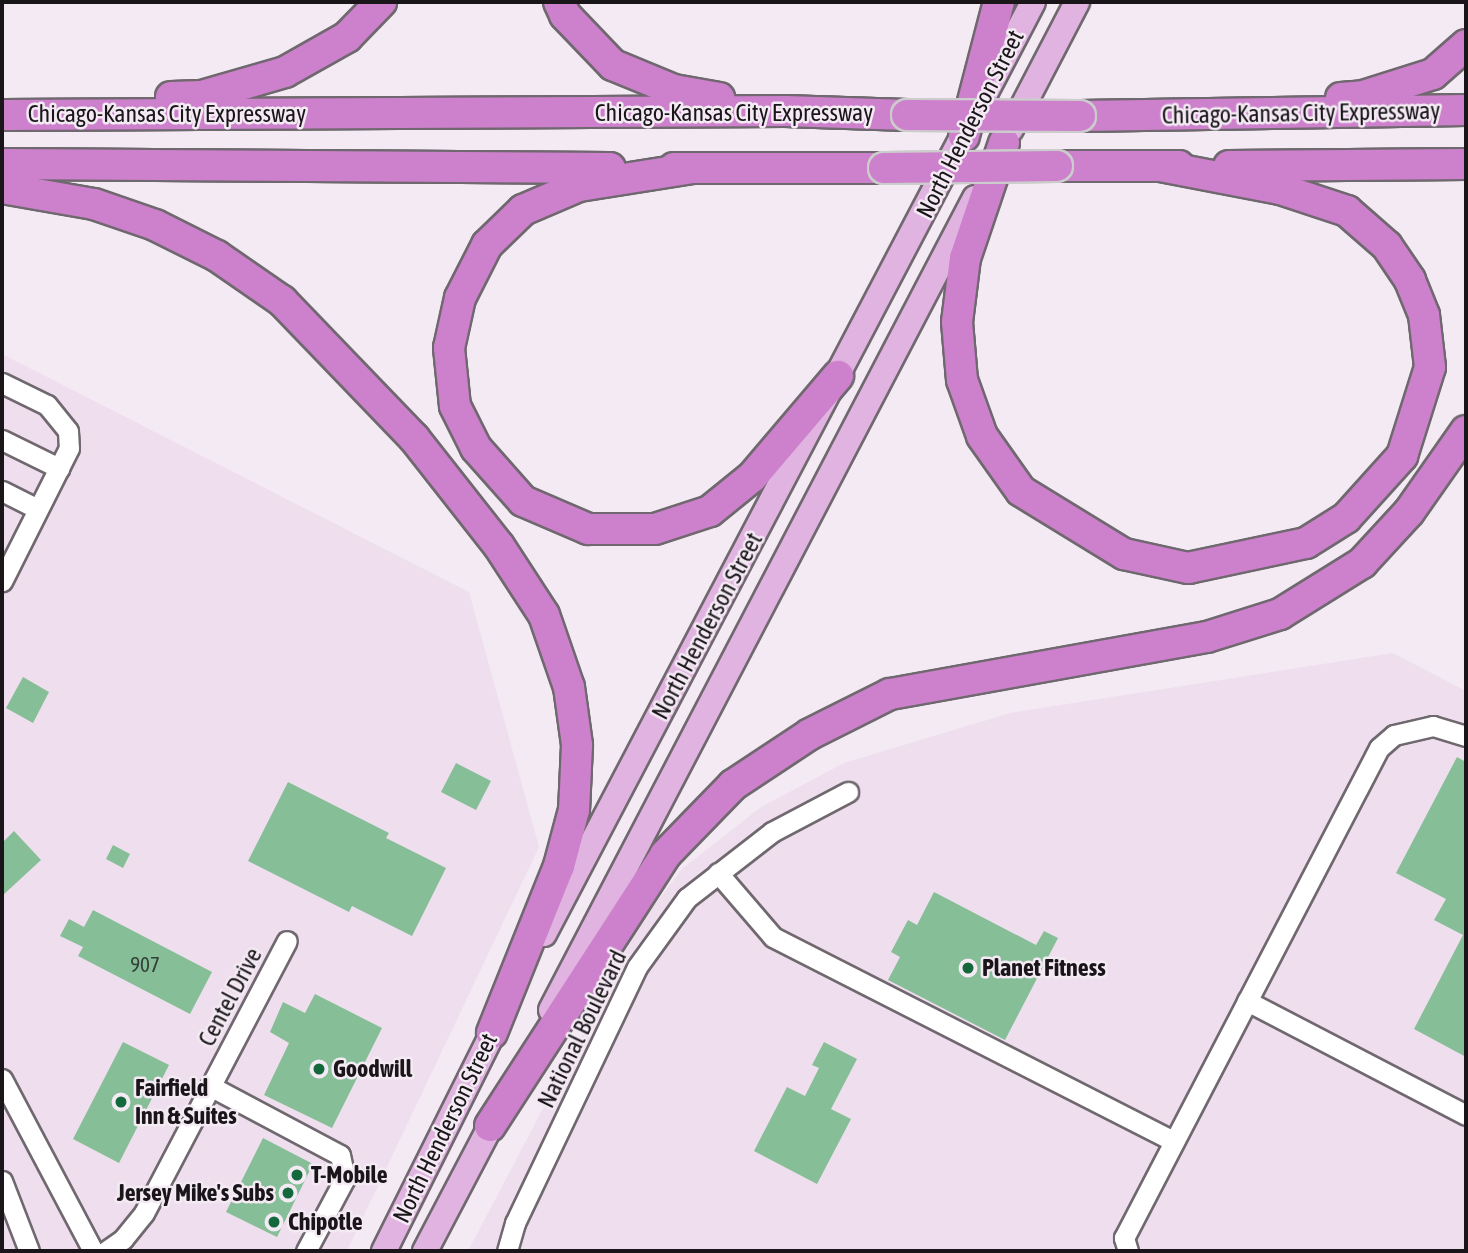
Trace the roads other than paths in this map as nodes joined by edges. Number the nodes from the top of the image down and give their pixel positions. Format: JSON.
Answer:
{"nodes":[{"id":1,"x":381,"y":2,"type":"edge"},
{"id":2,"x":559,"y":2,"type":"edge"},
{"id":3,"x":999,"y":2,"type":"edge"},
{"id":4,"x":1034,"y":2,"type":"edge"},
{"id":5,"x":1077,"y":2,"type":"edge"},
{"id":6,"x":1466,"y":45,"type":"edge"},
{"id":7,"x":2,"y":104,"type":"edge"},
{"id":8,"x":1466,"y":110,"type":"edge"},
{"id":9,"x":785,"y":111,"type":"junction"},
{"id":10,"x":1181,"y":114,"type":"junction"},
{"id":11,"x":2,"y":115,"type":"edge"},
{"id":12,"x":964,"y":135,"type":"junction"},
{"id":13,"x":1004,"y":143,"type":"junction"},
{"id":14,"x":2,"y":164,"type":"edge"},
{"id":15,"x":1466,"y":164,"type":"edge"},
{"id":16,"x":1160,"y":166,"type":"junction"},
{"id":17,"x":693,"y":168,"type":"junction"},
{"id":18,"x":2,"y":188,"type":"edge"},
{"id":19,"x":838,"y":376,"type":"junction"},
{"id":20,"x":2,"y":383,"type":"edge"},
{"id":21,"x":1466,"y":431,"type":"edge"},
{"id":22,"x":2,"y":440,"type":"edge"},
{"id":23,"x":59,"y":468,"type":"junction"},
{"id":24,"x":2,"y":491,"type":"edge"},
{"id":25,"x":38,"y":509,"type":"junction"},
{"id":26,"x":10,"y":544,"type":"edge"},
{"id":27,"x":2,"y":581,"type":"edge"},
{"id":28,"x":1466,"y":736,"type":"edge"},
{"id":29,"x":848,"y":792,"type":"dead end"},
{"id":30,"x":718,"y":873,"type":"junction"},
{"id":31,"x":287,"y":941,"type":"dead end"},
{"id":32,"x":1247,"y":1001,"type":"junction"},
{"id":33,"x":492,"y":1033,"type":"junction"},
{"id":34,"x":2,"y":1079,"type":"edge"},
{"id":35,"x":210,"y":1086,"type":"junction"},
{"id":36,"x":1466,"y":1115,"type":"edge"},
{"id":37,"x":490,"y":1126,"type":"junction"},
{"id":38,"x":1174,"y":1141,"type":"junction"},
{"id":39,"x":2,"y":1181,"type":"edge"},
{"id":40,"x":29,"y":1251,"type":"edge"},
{"id":41,"x":93,"y":1251,"type":"edge"},
{"id":42,"x":106,"y":1251,"type":"edge"},
{"id":43,"x":306,"y":1251,"type":"edge"},
{"id":44,"x":384,"y":1251,"type":"edge"},
{"id":45,"x":425,"y":1251,"type":"edge"},
{"id":46,"x":507,"y":1251,"type":"edge"},
{"id":47,"x":1128,"y":1251,"type":"edge"}],
"edges":[{"from":1,"to":7,"type":"highway"},
{"from":2,"to":9,"type":"highway"},
{"from":3,"to":12,"type":"highway"},
{"from":4,"to":12,"type":"main road","name":"North Henderson Street"},
{"from":5,"to":13,"type":"main road","name":"North Henderson Street"},
{"from":6,"to":10,"type":"highway"},
{"from":8,"to":10,"type":"highway","name":"Chicago-Kansas City Expressway"},
{"from":9,"to":10,"type":"highway","name":"Chicago-Kansas City Expressway","bridge":true},
{"from":9,"to":11,"type":"highway","name":"Chicago-Kansas City Expressway"},
{"from":12,"to":19,"type":"main road","name":"North Henderson Street"},
{"from":13,"to":16,"type":"highway"},
{"from":13,"to":37,"type":"main road","name":"North Henderson Street"},
{"from":14,"to":17,"type":"highway","name":"Chicago-Kansas City Expressway"},
{"from":15,"to":16,"type":"highway","name":"Chicago-Kansas City Expressway"},
{"from":16,"to":17,"type":"highway","name":"Chicago-Kansas City Expressway","bridge":true},
{"from":17,"to":19,"type":"highway"},
{"from":18,"to":33,"type":"highway"},
{"from":19,"to":33,"type":"main road","name":"North Henderson Street"},
{"from":20,"to":23,"type":"street"},
{"from":21,"to":37,"type":"highway"},
{"from":22,"to":23,"type":"street"},
{"from":23,"to":25,"type":"street"},
{"from":24,"to":25,"type":"street"},
{"from":25,"to":26,"type":"street"},
{"from":26,"to":27,"type":"street"},
{"from":28,"to":32,"type":"street"},
{"from":29,"to":30,"type":"street","name":"National Boulevard"},
{"from":30,"to":38,"type":"street"},
{"from":30,"to":46,"type":"street","name":"National Boulevard"},
{"from":31,"to":35,"type":"street","name":"Centel Drive"},
{"from":32,"to":36,"type":"street"},
{"from":32,"to":38,"type":"street"},
{"from":33,"to":44,"type":"main road","name":"North Henderson Street"},
{"from":34,"to":41,"type":"street"},
{"from":35,"to":42,"type":"street","name":"Centel Drive"},
{"from":35,"to":43,"type":"street"},
{"from":37,"to":45,"type":"main road","name":"North Henderson Street"},
{"from":38,"to":47,"type":"street"},
{"from":39,"to":40,"type":"street"}]}
